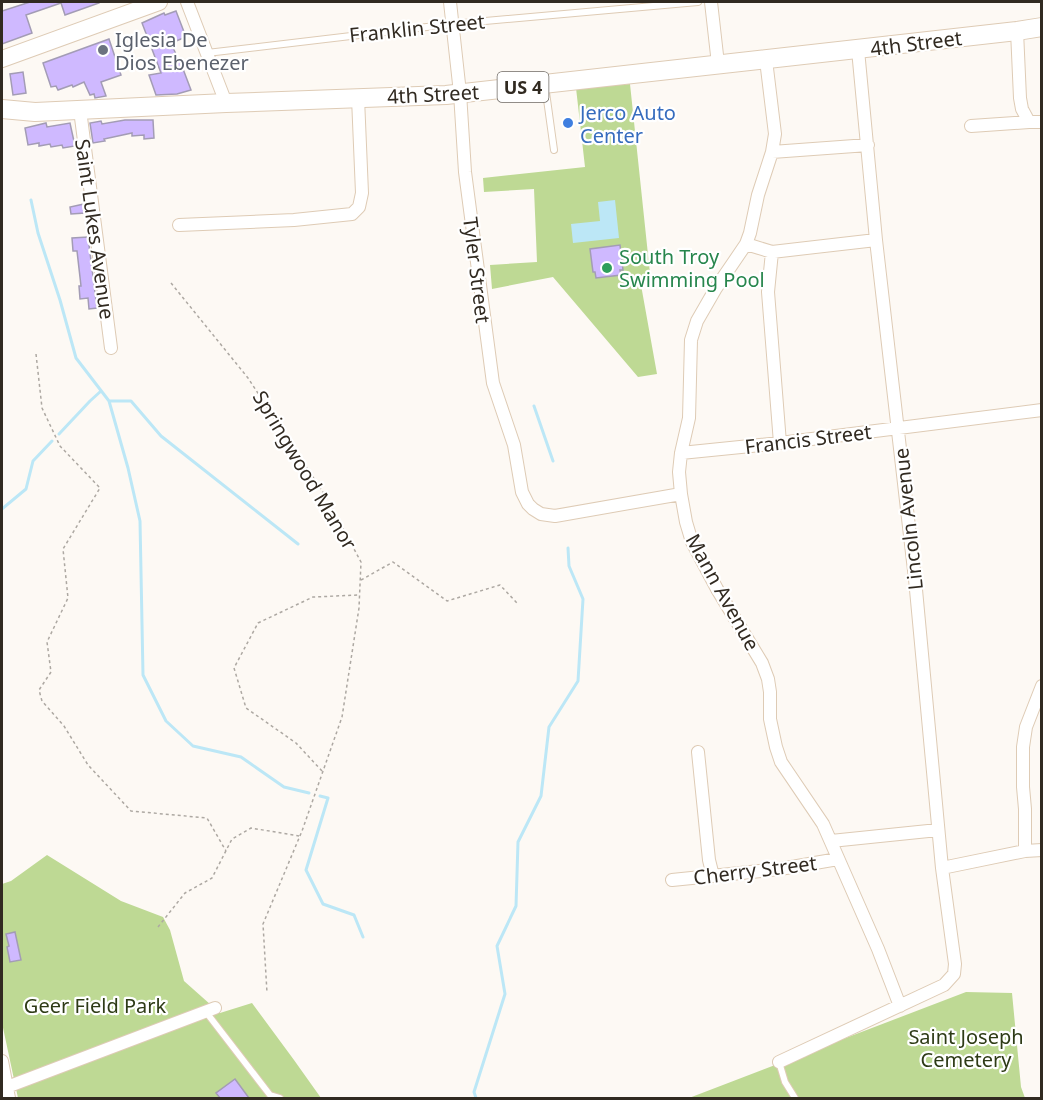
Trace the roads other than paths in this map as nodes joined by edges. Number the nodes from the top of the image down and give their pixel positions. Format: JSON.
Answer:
{"nodes":[{"id":1,"x":159,"y":2,"type":"edge"},
{"id":2,"x":188,"y":2,"type":"edge"},
{"id":3,"x":450,"y":2,"type":"edge"},
{"id":4,"x":698,"y":2,"type":"edge"},
{"id":5,"x":711,"y":2,"type":"edge"},
{"id":6,"x":452,"y":24,"type":"junction"},
{"id":7,"x":1041,"y":27,"type":"edge"},
{"id":8,"x":1017,"y":31,"type":"junction"},
{"id":9,"x":858,"y":50,"type":"junction"},
{"id":10,"x":207,"y":52,"type":"junction"},
{"id":11,"x":2,"y":59,"type":"edge"},
{"id":12,"x":766,"y":60,"type":"junction"},
{"id":13,"x":718,"y":64,"type":"junction"},
{"id":14,"x":545,"y":84,"type":"junction"},
{"id":15,"x":460,"y":93,"type":"junction"},
{"id":16,"x":358,"y":98,"type":"junction"},
{"id":17,"x":226,"y":103,"type":"junction"},
{"id":18,"x":2,"y":109,"type":"edge"},
{"id":19,"x":80,"y":110,"type":"junction"},
{"id":20,"x":1035,"y":122,"type":"edge"},
{"id":21,"x":971,"y":126,"type":"dead end"},
{"id":22,"x":868,"y":146,"type":"junction"},
{"id":23,"x":554,"y":150,"type":"dead end"},
{"id":24,"x":772,"y":152,"type":"junction"},
{"id":25,"x":179,"y":225,"type":"dead end"},
{"id":26,"x":876,"y":240,"type":"junction"},
{"id":27,"x":746,"y":244,"type":"junction"},
{"id":28,"x":772,"y":252,"type":"junction"},
{"id":29,"x":111,"y":348,"type":"dead end"},
{"id":30,"x":1041,"y":410,"type":"edge"},
{"id":31,"x":898,"y":428,"type":"junction"},
{"id":32,"x":780,"y":443,"type":"junction"},
{"id":33,"x":681,"y":453,"type":"junction"},
{"id":34,"x":681,"y":494,"type":"junction"},
{"id":35,"x":1041,"y":686,"type":"edge"},
{"id":36,"x":698,"y":753,"type":"dead end"},
{"id":37,"x":938,"y":830,"type":"junction"},
{"id":38,"x":831,"y":841,"type":"junction"},
{"id":39,"x":1041,"y":850,"type":"edge"},
{"id":40,"x":1025,"y":851,"type":"junction"},
{"id":41,"x":838,"y":859,"type":"junction"},
{"id":42,"x":942,"y":868,"type":"junction"},
{"id":43,"x":713,"y":876,"type":"junction"},
{"id":44,"x":672,"y":880,"type":"dead end"},
{"id":45,"x":900,"y":1006,"type":"junction"},
{"id":46,"x":211,"y":1010,"type":"joint"},
{"id":47,"x":2,"y":1061,"type":"edge"},
{"id":48,"x":779,"y":1062,"type":"joint"},
{"id":49,"x":8,"y":1093,"type":"edge"},
{"id":50,"x":280,"y":1098,"type":"edge"},
{"id":51,"x":795,"y":1098,"type":"edge"}],
"edges":[{"from":1,"to":11,"type":"street"},
{"from":2,"to":10,"type":"street"},
{"from":3,"to":6,"type":"street","name":"Tyler Street"},
{"from":4,"to":6,"type":"lane","name":"Franklin Street"},
{"from":5,"to":13,"type":"street"},
{"from":6,"to":10,"type":"lane","name":"Franklin Street"},
{"from":6,"to":15,"type":"street","name":"Tyler Street"},
{"from":7,"to":8,"type":"main road","name":"4th Street","number":"US 4"},
{"from":8,"to":9,"type":"main road","name":"4th Street","number":"US 4"},
{"from":8,"to":20,"type":"street"},
{"from":9,"to":12,"type":"main road","name":"4th Street","number":"US 4"},
{"from":9,"to":22,"type":"street","name":"Lincoln Avenue"},
{"from":10,"to":17,"type":"street"},
{"from":12,"to":13,"type":"main road","name":"4th Street","number":"US 4"},
{"from":12,"to":24,"type":"street","name":"Mann Avenue"},
{"from":13,"to":14,"type":"main road","name":"4th Street","number":"US 4"},
{"from":14,"to":15,"type":"main road","name":"4th Street","number":"US 4"},
{"from":14,"to":23,"type":"lane"},
{"from":15,"to":16,"type":"main road","name":"4th Street","number":"US 4"},
{"from":15,"to":34,"type":"street","name":"Tyler Street"},
{"from":16,"to":17,"type":"main road","name":"4th Street","number":"US 4"},
{"from":16,"to":25,"type":"street"},
{"from":17,"to":19,"type":"main road","name":"4th Street","number":"US 4"},
{"from":18,"to":19,"type":"main road","name":"4th Street","number":"US 4"},
{"from":19,"to":29,"type":"street","name":"Saint Lukes Avenue"},
{"from":20,"to":21,"type":"street"},
{"from":22,"to":24,"type":"street"},
{"from":22,"to":26,"type":"street","name":"Lincoln Avenue"},
{"from":24,"to":27,"type":"street","name":"Mann Avenue"},
{"from":26,"to":28,"type":"street"},
{"from":26,"to":31,"type":"street","name":"Lincoln Avenue"},
{"from":27,"to":28,"type":"street"},
{"from":27,"to":33,"type":"street","name":"Mann Avenue"},
{"from":28,"to":32,"type":"street"},
{"from":30,"to":31,"type":"street","name":"Francis Street"},
{"from":31,"to":32,"type":"street","name":"Francis Street"},
{"from":31,"to":37,"type":"street","name":"Lincoln Avenue"},
{"from":32,"to":33,"type":"street","name":"Francis Street"},
{"from":33,"to":34,"type":"street","name":"Mann Avenue"},
{"from":34,"to":38,"type":"street","name":"Mann Avenue"},
{"from":35,"to":40,"type":"street"},
{"from":36,"to":43,"type":"street"},
{"from":37,"to":38,"type":"street"},
{"from":37,"to":42,"type":"street","name":"Lincoln Avenue"},
{"from":38,"to":41,"type":"street","name":"Mann Avenue"},
{"from":39,"to":40,"type":"street"},
{"from":40,"to":42,"type":"street"},
{"from":41,"to":43,"type":"street","name":"Cherry Street"},
{"from":41,"to":45,"type":"street","name":"Mann Avenue"},
{"from":42,"to":45,"type":"street","name":"Lincoln Avenue"},
{"from":43,"to":44,"type":"street","name":"Cherry Street"},
{"from":45,"to":48,"type":"street"},
{"from":46,"to":49,"type":"street"},
{"from":46,"to":50,"type":"lane"},
{"from":47,"to":49,"type":"street"},
{"from":48,"to":51,"type":"lane"}]}
